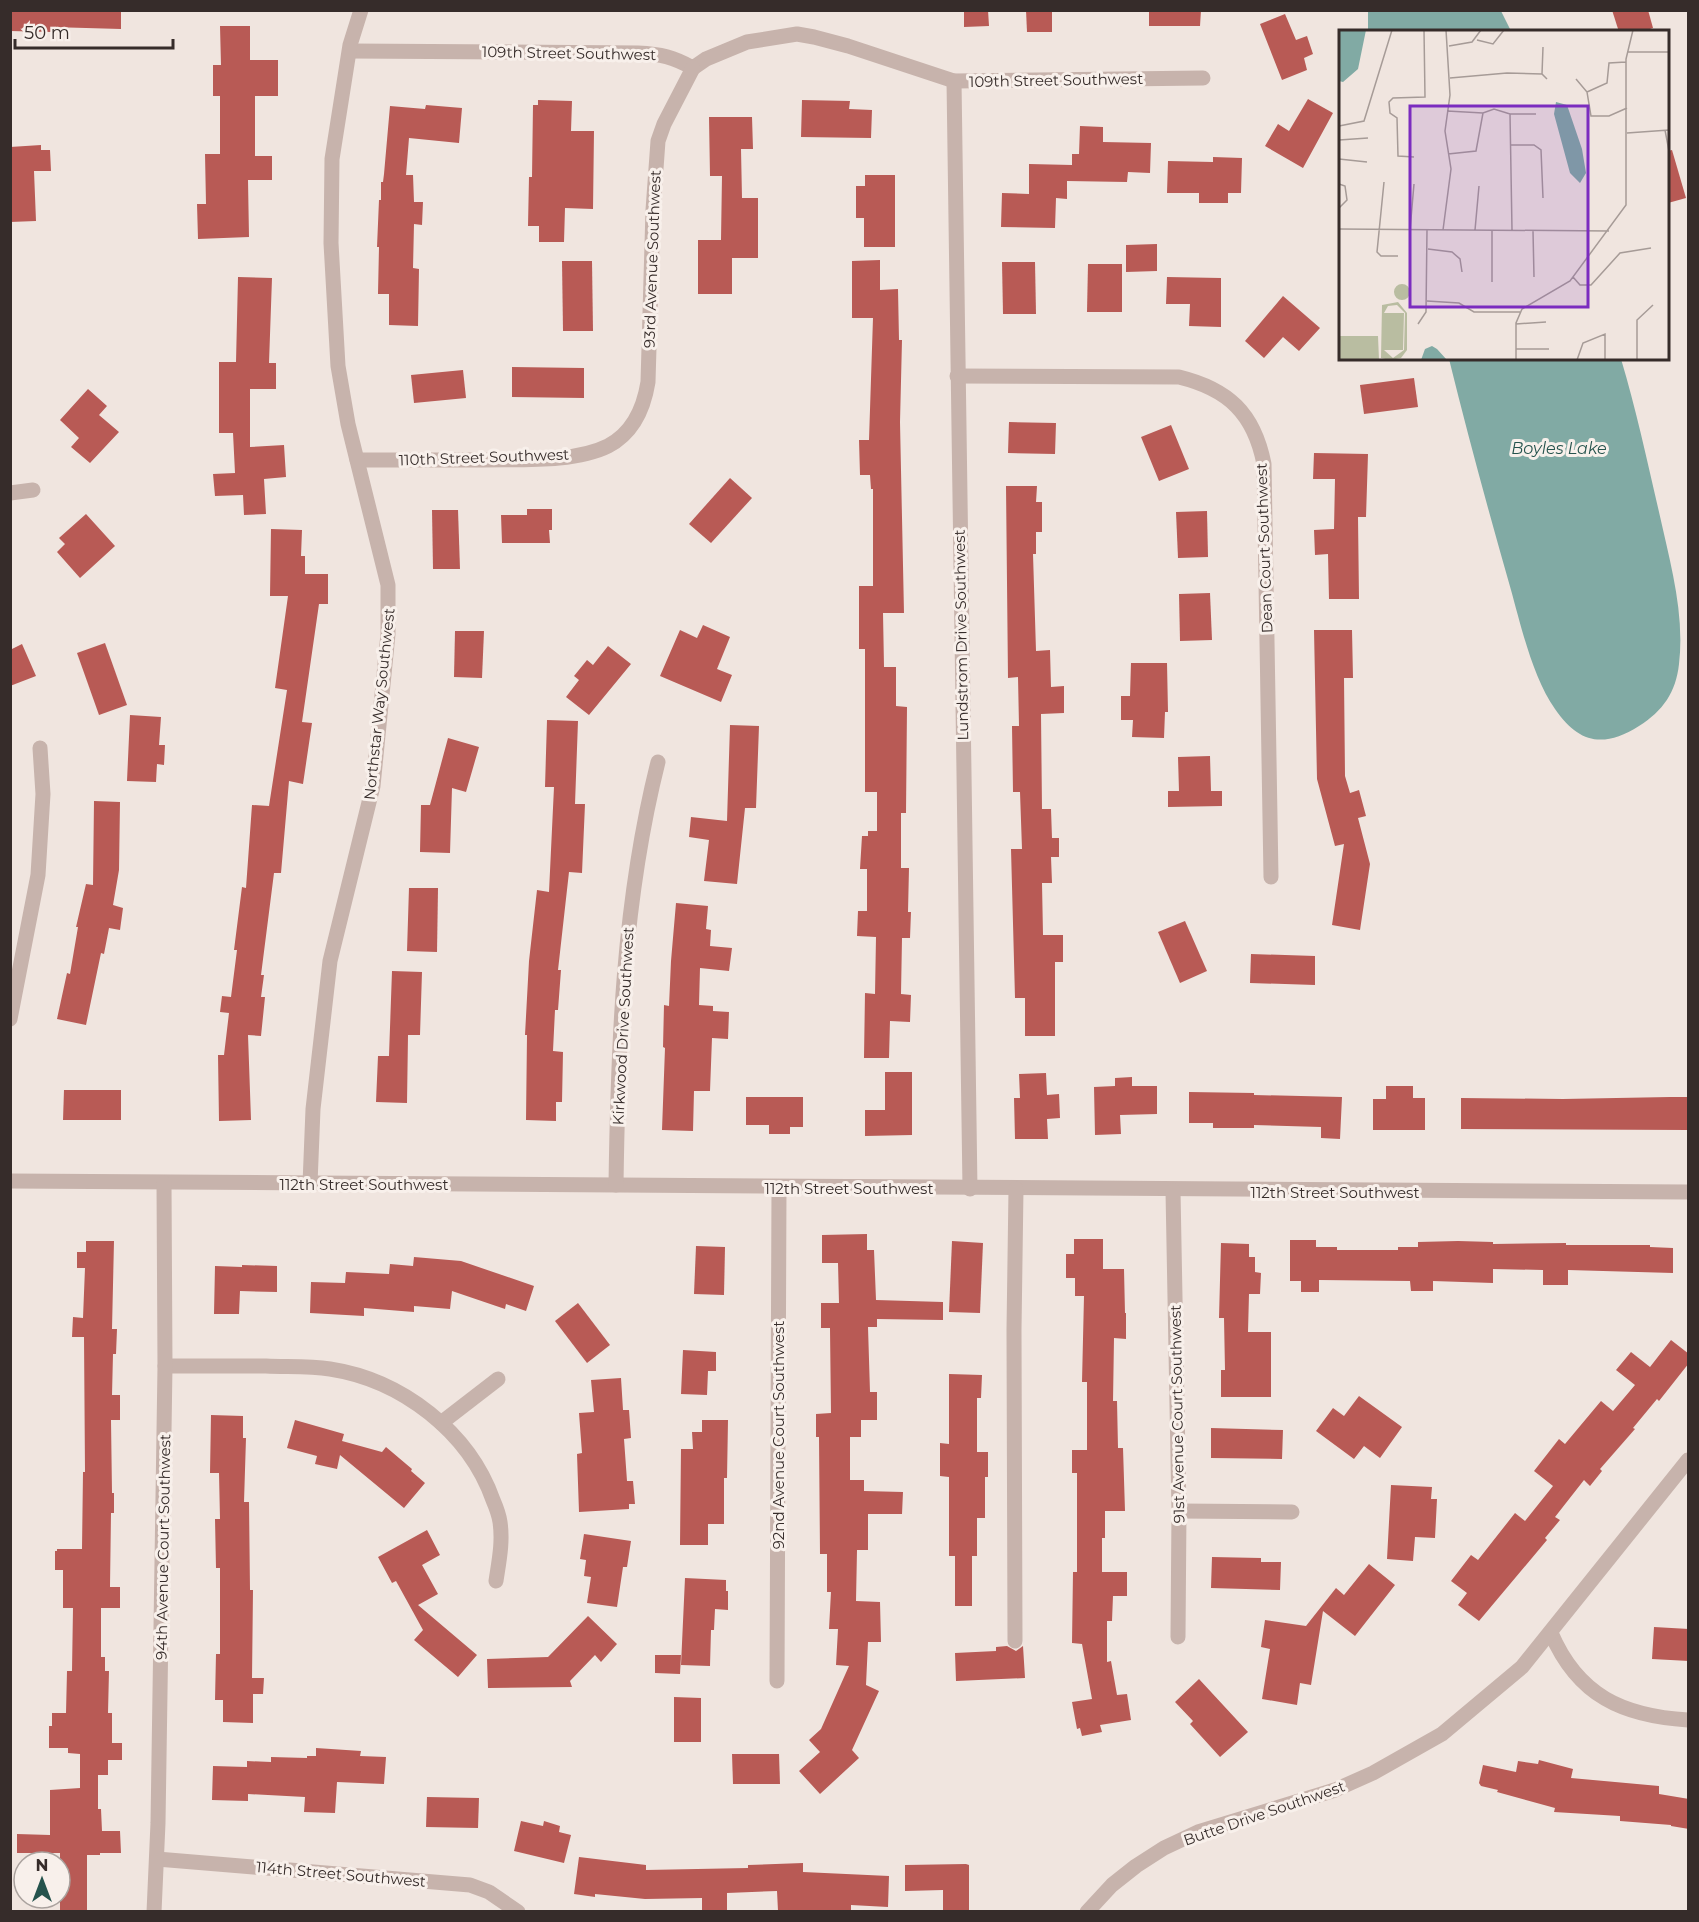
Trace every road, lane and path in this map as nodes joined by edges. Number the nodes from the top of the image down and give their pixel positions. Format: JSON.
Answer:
{"nodes":[{"id":1,"x":362,"y":10,"type":"edge"},
{"id":2,"x":350,"y":51,"type":"junction"},
{"id":3,"x":693,"y":68,"type":"junction"},
{"id":4,"x":1203,"y":78,"type":"dead end"},
{"id":5,"x":954,"y":81,"type":"junction"},
{"id":6,"x":957,"y":376,"type":"junction"},
{"id":7,"x":610,"y":445,"type":"joint"},
{"id":8,"x":357,"y":460,"type":"junction"},
{"id":9,"x":33,"y":490,"type":"dead end"},
{"id":10,"x":10,"y":493,"type":"edge"},
{"id":11,"x":40,"y":748,"type":"dead end"},
{"id":12,"x":658,"y":762,"type":"dead end"},
{"id":13,"x":1271,"y":877,"type":"dead end"},
{"id":14,"x":10,"y":1019,"type":"edge"},
{"id":15,"x":10,"y":1181,"type":"edge"},
{"id":16,"x":164,"y":1183,"type":"junction"},
{"id":17,"x":310,"y":1184,"type":"junction"},
{"id":18,"x":616,"y":1185,"type":"junction"},
{"id":19,"x":779,"y":1188,"type":"junction"},
{"id":20,"x":970,"y":1189,"type":"junction"},
{"id":21,"x":1016,"y":1189,"type":"junction"},
{"id":22,"x":1173,"y":1191,"type":"junction"},
{"id":23,"x":1689,"y":1192,"type":"edge"},
{"id":24,"x":165,"y":1366,"type":"junction"},
{"id":25,"x":498,"y":1379,"type":"dead end"},
{"id":26,"x":441,"y":1423,"type":"junction"},
{"id":27,"x":1689,"y":1460,"type":"edge"},
{"id":28,"x":1179,"y":1511,"type":"junction"},
{"id":29,"x":1292,"y":1512,"type":"dead end"},
{"id":30,"x":496,"y":1581,"type":"dead end"},
{"id":31,"x":1551,"y":1633,"type":"junction"},
{"id":32,"x":1178,"y":1637,"type":"dead end"},
{"id":33,"x":1015,"y":1641,"type":"dead end"},
{"id":34,"x":777,"y":1681,"type":"dead end"},
{"id":35,"x":1689,"y":1720,"type":"edge"},
{"id":36,"x":157,"y":1859,"type":"junction"},
{"id":37,"x":154,"y":1911,"type":"edge"},
{"id":38,"x":518,"y":1911,"type":"edge"},
{"id":39,"x":1087,"y":1911,"type":"edge"}],
"edges":[{"from":1,"to":2,"type":"street","name":"Northstar Way Southwest"},
{"from":2,"to":3,"type":"street","name":"109th Street Southwest"},
{"from":2,"to":8,"type":"street","name":"Northstar Way Southwest"},
{"from":3,"to":5,"type":"street","name":"109th Street Southwest"},
{"from":3,"to":7,"type":"street","name":"93rd Avenue Southwest"},
{"from":4,"to":5,"type":"street","name":"109th Street Southwest"},
{"from":5,"to":6,"type":"street","name":"Lundstrom Drive Southwest"},
{"from":6,"to":13,"type":"street","name":"Dean Court Southwest"},
{"from":6,"to":20,"type":"street","name":"Lundstrom Drive Southwest"},
{"from":7,"to":8,"type":"street","name":"110th Street Southwest"},
{"from":8,"to":17,"type":"street","name":"Northstar Way Southwest"},
{"from":9,"to":10,"type":"street"},
{"from":11,"to":14,"type":"street"},
{"from":12,"to":18,"type":"street","name":"Kirkwood Drive Southwest"},
{"from":15,"to":16,"type":"street","name":"112th Street Southwest"},
{"from":16,"to":17,"type":"street","name":"112th Street Southwest"},
{"from":16,"to":24,"type":"street","name":"94th Avenue Court Southwest"},
{"from":17,"to":18,"type":"street","name":"112th Street Southwest"},
{"from":18,"to":19,"type":"street","name":"112th Street Southwest"},
{"from":19,"to":20,"type":"street","name":"112th Street Southwest"},
{"from":19,"to":34,"type":"street","name":"92nd Avenue Court Southwest"},
{"from":20,"to":21,"type":"street","name":"112th Street Southwest"},
{"from":21,"to":22,"type":"street","name":"112th Street Southwest"},
{"from":21,"to":33,"type":"street"},
{"from":22,"to":23,"type":"street","name":"112th Street Southwest"},
{"from":22,"to":28,"type":"street","name":"91st Avenue Court Southwest"},
{"from":24,"to":26,"type":"street"},
{"from":24,"to":36,"type":"street","name":"94th Avenue Court Southwest"},
{"from":25,"to":26,"type":"street"},
{"from":26,"to":30,"type":"street"},
{"from":27,"to":31,"type":"street","name":"Butte Drive Southwest"},
{"from":28,"to":29,"type":"street"},
{"from":28,"to":32,"type":"street","name":"91st Avenue Court Southwest"},
{"from":31,"to":35,"type":"street"},
{"from":31,"to":39,"type":"street","name":"Butte Drive Southwest"},
{"from":36,"to":37,"type":"street","name":"94th Avenue Court Southwest"},
{"from":36,"to":38,"type":"street","name":"114th Street Southwest"}]}
